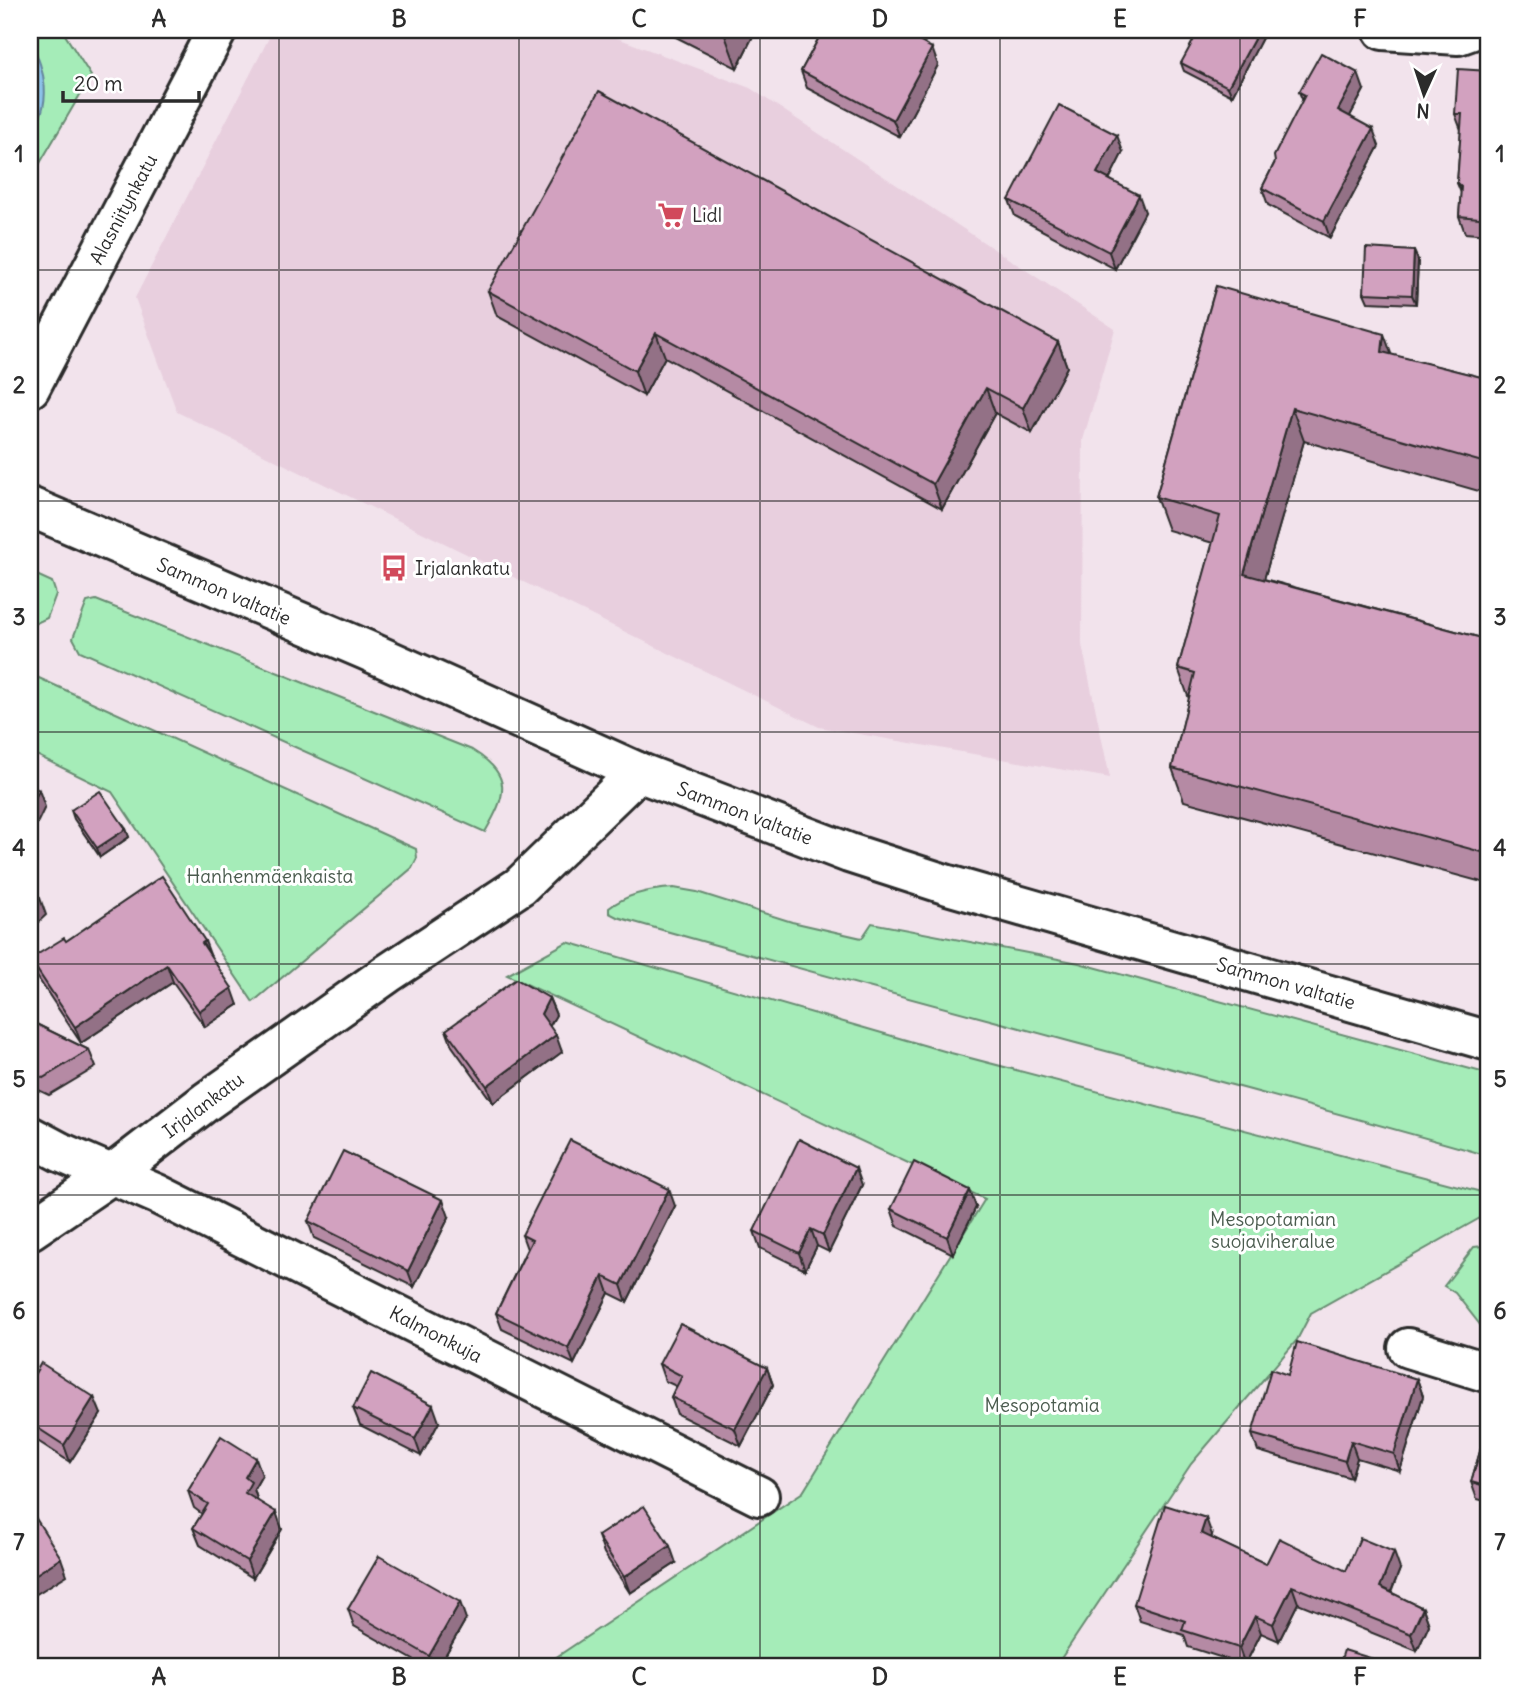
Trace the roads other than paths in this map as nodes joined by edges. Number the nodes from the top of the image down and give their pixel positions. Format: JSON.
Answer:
{"nodes":[{"id":1,"x":217,"y":30,"type":"edge"},
{"id":2,"x":1384,"y":30,"type":"edge"},
{"id":3,"x":1472,"y":30,"type":"edge"},
{"id":4,"x":30,"y":388,"type":"edge"},
{"id":5,"x":30,"y":507,"type":"edge"},
{"id":6,"x":638,"y":772,"type":"junction"},
{"id":7,"x":1489,"y":1041,"type":"edge"},
{"id":8,"x":30,"y":1136,"type":"edge"},
{"id":9,"x":111,"y":1175,"type":"junction"},
{"id":10,"x":30,"y":1230,"type":"edge"},
{"id":11,"x":1408,"y":1348,"type":"dead end"},
{"id":12,"x":1489,"y":1373,"type":"edge"},
{"id":13,"x":759,"y":1496,"type":"dead end"}],
"edges":[{"from":1,"to":4,"type":"street","name":"Alasniitynkatu"},
{"from":2,"to":3,"type":"street"},
{"from":5,"to":6,"type":"street","name":"Sammon valtatie"},
{"from":6,"to":7,"type":"street","name":"Sammon valtatie"},
{"from":6,"to":9,"type":"street","name":"Irjalankatu"},
{"from":8,"to":9,"type":"street","name":"Kalmonkuja"},
{"from":9,"to":10,"type":"street","name":"Irjalankatu"},
{"from":9,"to":13,"type":"street","name":"Kalmonkuja"},
{"from":11,"to":12,"type":"street"}]}
